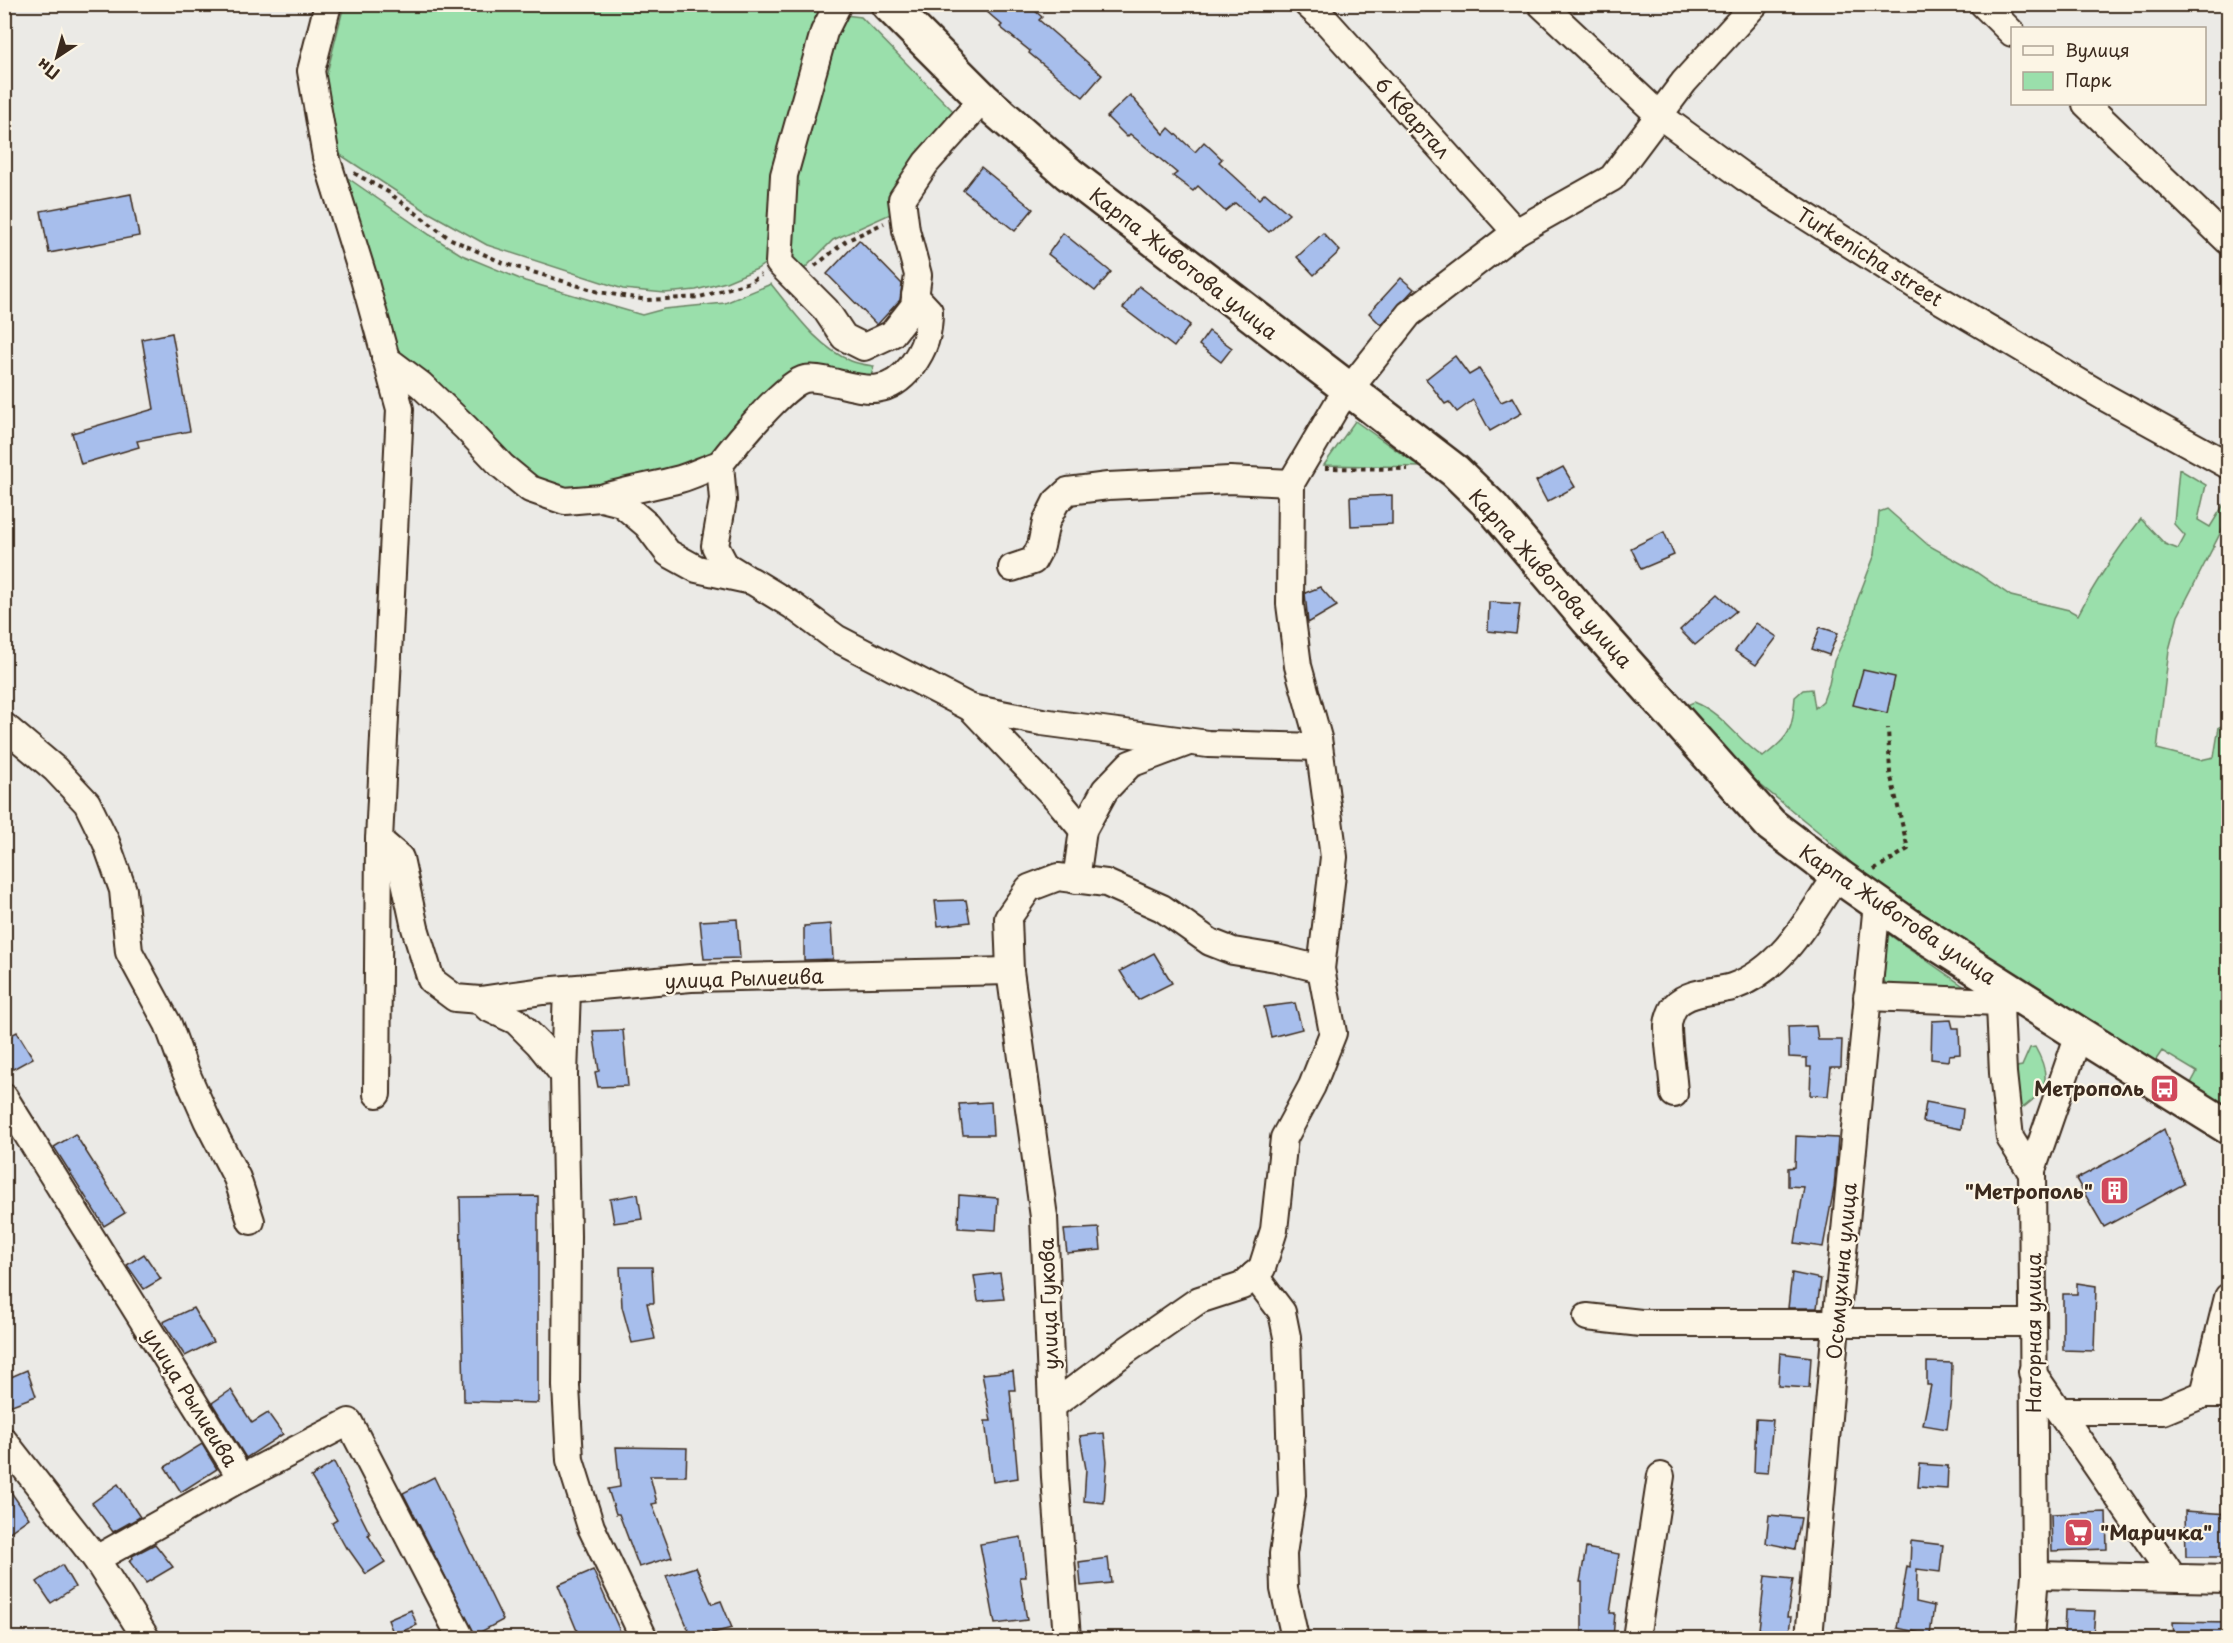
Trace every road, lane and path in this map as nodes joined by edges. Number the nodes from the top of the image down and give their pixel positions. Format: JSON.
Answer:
{"nodes":[{"id":1,"x":328,"y":4,"type":"edge"},
{"id":2,"x":838,"y":4,"type":"edge"},
{"id":3,"x":888,"y":4,"type":"edge"},
{"id":4,"x":1308,"y":4,"type":"edge"},
{"id":5,"x":1541,"y":4,"type":"edge"},
{"id":6,"x":1755,"y":4,"type":"edge"},
{"id":7,"x":1983,"y":4,"type":"edge"},
{"id":8,"x":2011,"y":31,"type":"edge"},
{"id":9,"x":983,"y":99,"type":"junction"},
{"id":10,"x":2087,"y":105,"type":"edge"},
{"id":11,"x":1659,"y":115,"type":"junction"},
{"id":12,"x":326,"y":156,"type":"junction"},
{"id":13,"x":904,"y":216,"type":"junction"},
{"id":14,"x":1516,"y":232,"type":"junction"},
{"id":15,"x":2229,"y":241,"type":"edge"},
{"id":16,"x":779,"y":263,"type":"junction"},
{"id":17,"x":799,"y":281,"type":"junction"},
{"id":18,"x":915,"y":296,"type":"junction"},
{"id":19,"x":386,"y":358,"type":"junction"},
{"id":20,"x":1349,"y":390,"type":"junction"},
{"id":21,"x":1307,"y":458,"type":"junction"},
{"id":22,"x":720,"y":464,"type":"junction"},
{"id":23,"x":2229,"y":465,"type":"edge"},
{"id":24,"x":1415,"y":469,"type":"dead end"},
{"id":25,"x":1291,"y":483,"type":"junction"},
{"id":26,"x":601,"y":498,"type":"junction"},
{"id":27,"x":1012,"y":568,"type":"dead end"},
{"id":28,"x":752,"y":581,"type":"junction"},
{"id":29,"x":971,"y":708,"type":"junction"},
{"id":30,"x":4,"y":726,"type":"edge"},
{"id":31,"x":1888,"y":728,"type":"dead end"},
{"id":32,"x":1189,"y":741,"type":"junction"},
{"id":33,"x":1319,"y":747,"type":"junction"},
{"id":34,"x":1083,"y":830,"type":"junction"},
{"id":35,"x":379,"y":840,"type":"junction"},
{"id":36,"x":1076,"y":880,"type":"junction"},
{"id":37,"x":1844,"y":880,"type":"junction"},
{"id":38,"x":1877,"y":903,"type":"junction"},
{"id":39,"x":1321,"y":969,"type":"junction"},
{"id":40,"x":1010,"y":971,"type":"junction"},
{"id":41,"x":567,"y":989,"type":"junction"},
{"id":42,"x":2000,"y":992,"type":"junction"},
{"id":43,"x":1867,"y":997,"type":"junction"},
{"id":44,"x":480,"y":1000,"type":"junction"},
{"id":45,"x":2079,"y":1034,"type":"junction"},
{"id":46,"x":564,"y":1075,"type":"junction"},
{"id":47,"x":377,"y":1094,"type":"dead end"},
{"id":48,"x":1674,"y":1094,"type":"dead end"},
{"id":49,"x":4,"y":1097,"type":"edge"},
{"id":50,"x":2229,"y":1127,"type":"edge"},
{"id":51,"x":2032,"y":1173,"type":"junction"},
{"id":52,"x":251,"y":1221,"type":"dead end"},
{"id":53,"x":1254,"y":1275,"type":"junction"},
{"id":54,"x":2229,"y":1297,"type":"edge"},
{"id":55,"x":1587,"y":1317,"type":"dead end"},
{"id":56,"x":2032,"y":1323,"type":"junction"},
{"id":57,"x":1836,"y":1324,"type":"junction"},
{"id":58,"x":2032,"y":1372,"type":"junction"},
{"id":59,"x":2216,"y":1394,"type":"edge"},
{"id":60,"x":1052,"y":1406,"type":"junction"},
{"id":61,"x":2059,"y":1411,"type":"junction"},
{"id":62,"x":4,"y":1441,"type":"edge"},
{"id":63,"x":1661,"y":1476,"type":"dead end"},
{"id":64,"x":241,"y":1479,"type":"junction"},
{"id":65,"x":96,"y":1559,"type":"junction"},
{"id":66,"x":2035,"y":1575,"type":"junction"},
{"id":67,"x":2173,"y":1577,"type":"junction"},
{"id":68,"x":2229,"y":1579,"type":"edge"},
{"id":69,"x":146,"y":1638,"type":"edge"},
{"id":70,"x":461,"y":1638,"type":"edge"},
{"id":71,"x":644,"y":1638,"type":"edge"},
{"id":72,"x":1066,"y":1638,"type":"edge"},
{"id":73,"x":1295,"y":1638,"type":"edge"},
{"id":74,"x":1636,"y":1638,"type":"edge"},
{"id":75,"x":1809,"y":1638,"type":"edge"},
{"id":76,"x":2030,"y":1638,"type":"edge"}],
"edges":[{"from":1,"to":12,"type":"street"},
{"from":2,"to":16,"type":"street"},
{"from":3,"to":9,"type":"main road","name":"Карпа Животова улица"},
{"from":4,"to":14,"type":"street","name":"6 Квартал"},
{"from":5,"to":11,"type":"street","name":"Turkenicha street"},
{"from":6,"to":11,"type":"street"},
{"from":7,"to":8,"type":"street"},
{"from":9,"to":13,"type":"street"},
{"from":9,"to":20,"type":"main road","name":"Карпа Животова улица"},
{"from":10,"to":15,"type":"street"},
{"from":11,"to":14,"type":"street"},
{"from":11,"to":23,"type":"street","name":"Turkenicha street"},
{"from":12,"to":16,"type":"path"},
{"from":12,"to":19,"type":"street"},
{"from":13,"to":17,"type":"path"},
{"from":13,"to":18,"type":"street"},
{"from":14,"to":20,"type":"street"},
{"from":16,"to":17,"type":"street"},
{"from":17,"to":18,"type":"street"},
{"from":18,"to":22,"type":"street"},
{"from":19,"to":26,"type":"street"},
{"from":19,"to":35,"type":"street"},
{"from":20,"to":21,"type":"street"},
{"from":20,"to":37,"type":"main road","name":"Карпа Животова улица"},
{"from":21,"to":24,"type":"path"},
{"from":21,"to":25,"type":"street"},
{"from":22,"to":26,"type":"street"},
{"from":22,"to":28,"type":"street"},
{"from":25,"to":27,"type":"street"},
{"from":25,"to":33,"type":"street"},
{"from":26,"to":28,"type":"street"},
{"from":28,"to":29,"type":"street"},
{"from":29,"to":32,"type":"street"},
{"from":29,"to":34,"type":"street"},
{"from":30,"to":52,"type":"street"},
{"from":31,"to":37,"type":"path"},
{"from":32,"to":33,"type":"street"},
{"from":32,"to":34,"type":"street"},
{"from":33,"to":39,"type":"street"},
{"from":34,"to":36,"type":"street"},
{"from":35,"to":44,"type":"street","name":"улица Рылиеива"},
{"from":35,"to":47,"type":"street"},
{"from":36,"to":39,"type":"street","name":"улица Гукова"},
{"from":36,"to":40,"type":"street","name":"улица Гукова"},
{"from":37,"to":38,"type":"main road","name":"Карпа Животова улица"},
{"from":37,"to":48,"type":"street"},
{"from":38,"to":42,"type":"main road","name":"Карпа Животова улица"},
{"from":38,"to":43,"type":"street","name":"Осьмухина улица"},
{"from":39,"to":53,"type":"street"},
{"from":40,"to":41,"type":"street","name":"улица Рылиеива"},
{"from":40,"to":60,"type":"street","name":"улица Гукова"},
{"from":41,"to":44,"type":"street","name":"улица Рылиеива"},
{"from":41,"to":46,"type":"street"},
{"from":42,"to":43,"type":"street"},
{"from":42,"to":45,"type":"main road","name":"Карпа Животова улица"},
{"from":42,"to":51,"type":"street"},
{"from":43,"to":57,"type":"street","name":"Осьмухина улица"},
{"from":44,"to":46,"type":"street","name":"улица Рылиеива"},
{"from":45,"to":50,"type":"main road","name":"Карпа Животова улица"},
{"from":45,"to":51,"type":"street","name":"Нагорная улица"},
{"from":46,"to":71,"type":"street"},
{"from":49,"to":64,"type":"street","name":"улица Рылиеива"},
{"from":51,"to":56,"type":"street","name":"Нагорная улица"},
{"from":53,"to":60,"type":"street"},
{"from":53,"to":73,"type":"street"},
{"from":54,"to":59,"type":"street"},
{"from":55,"to":57,"type":"street"},
{"from":56,"to":57,"type":"street"},
{"from":56,"to":58,"type":"street","name":"Нагорная улица"},
{"from":57,"to":75,"type":"street","name":"Осьмухина улица"},
{"from":58,"to":61,"type":"street"},
{"from":58,"to":66,"type":"street","name":"Нагорная улица"},
{"from":59,"to":61,"type":"street"},
{"from":60,"to":72,"type":"street","name":"улица Гукова"},
{"from":61,"to":67,"type":"street"},
{"from":62,"to":65,"type":"street"},
{"from":63,"to":74,"type":"street"},
{"from":64,"to":65,"type":"street"},
{"from":64,"to":70,"type":"street","name":"улица Рылиеива"},
{"from":65,"to":69,"type":"street"},
{"from":66,"to":67,"type":"street"},
{"from":66,"to":76,"type":"street","name":"Нагорная улица"},
{"from":67,"to":68,"type":"street"}]}
